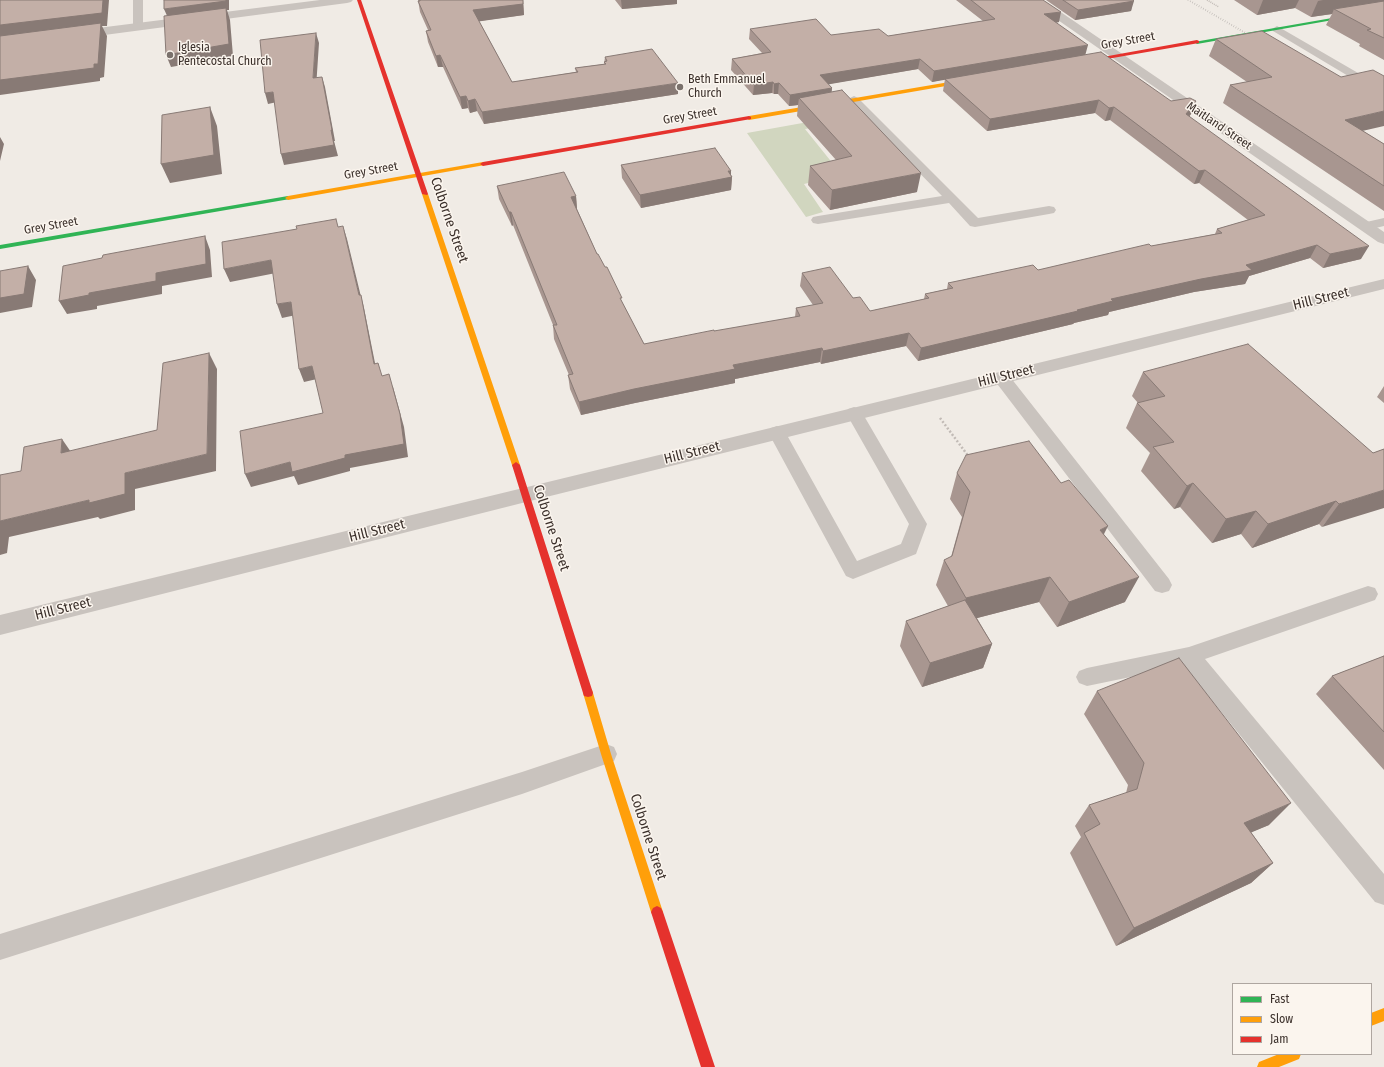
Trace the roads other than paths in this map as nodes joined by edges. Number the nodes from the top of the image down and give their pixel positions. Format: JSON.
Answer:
{"nodes":[{"id":1,"x":138,"y":0,"type":"edge"},
{"id":2,"x":347,"y":0,"type":"edge"},
{"id":3,"x":360,"y":0,"type":"edge"},
{"id":4,"x":1035,"y":0,"type":"edge"},
{"id":5,"x":1384,"y":10,"type":"edge"},
{"id":6,"x":138,"y":27,"type":"junction"},
{"id":7,"x":1277,"y":29,"type":"junction"},
{"id":8,"x":61,"y":37,"type":"edge"},
{"id":9,"x":1115,"y":56,"type":"junction"},
{"id":10,"x":1069,"y":63,"type":"edge"},
{"id":11,"x":984,"y":78,"type":"edge"},
{"id":12,"x":1384,"y":93,"type":"edge"},
{"id":13,"x":854,"y":100,"type":"junction"},
{"id":14,"x":419,"y":175,"type":"junction"},
{"id":15,"x":952,"y":198,"type":"junction"},
{"id":16,"x":1049,"y":210,"type":"dead end"},
{"id":17,"x":818,"y":220,"type":"dead end"},
{"id":18,"x":1384,"y":222,"type":"edge"},
{"id":19,"x":1367,"y":226,"type":"junction"},
{"id":20,"x":1384,"y":239,"type":"edge"},
{"id":21,"x":0,"y":247,"type":"edge"},
{"id":22,"x":1384,"y":284,"type":"edge"},
{"id":23,"x":1001,"y":377,"type":"junction"},
{"id":24,"x":854,"y":413,"type":"junction"},
{"id":25,"x":777,"y":432,"type":"junction"},
{"id":26,"x":526,"y":494,"type":"junction"},
{"id":27,"x":1162,"y":585,"type":"dead end"},
{"id":28,"x":1368,"y":594,"type":"dead end"},
{"id":29,"x":0,"y":625,"type":"edge"},
{"id":30,"x":1188,"y":656,"type":"junction"},
{"id":31,"x":1087,"y":677,"type":"dead end"},
{"id":32,"x":606,"y":754,"type":"junction"},
{"id":33,"x":1384,"y":893,"type":"edge"},
{"id":34,"x":0,"y":947,"type":"edge"},
{"id":35,"x":1384,"y":1014,"type":"edge"},
{"id":36,"x":1372,"y":1020,"type":"edge"},
{"id":37,"x":1292,"y":1055,"type":"edge"},
{"id":38,"x":708,"y":1067,"type":"edge"},
{"id":39,"x":1264,"y":1067,"type":"edge"}],
"edges":[{"from":1,"to":6,"type":"lane"},
{"from":2,"to":6,"type":"street"},
{"from":3,"to":14,"type":"street","name":"Colborne Street"},
{"from":4,"to":9,"type":"street","name":"Maitland Street"},
{"from":5,"to":7,"type":"street","name":"Grey Street"},
{"from":6,"to":8,"type":"street"},
{"from":7,"to":9,"type":"street","name":"Grey Street"},
{"from":7,"to":12,"type":"lane"},
{"from":9,"to":10,"type":"street","name":"Grey Street"},
{"from":9,"to":19,"type":"street","name":"Maitland Street"},
{"from":11,"to":13,"type":"street","name":"Grey Street"},
{"from":13,"to":14,"type":"street","name":"Grey Street"},
{"from":13,"to":15,"type":"lane"},
{"from":14,"to":21,"type":"street","name":"Grey Street"},
{"from":14,"to":26,"type":"street","name":"Colborne Street"},
{"from":15,"to":16,"type":"lane"},
{"from":15,"to":17,"type":"lane"},
{"from":18,"to":19,"type":"lane"},
{"from":19,"to":20,"type":"street","name":"Maitland Street"},
{"from":22,"to":23,"type":"street","name":"Hill Street"},
{"from":23,"to":24,"type":"street","name":"Hill Street"},
{"from":23,"to":27,"type":"lane"},
{"from":24,"to":25,"type":"street","name":"Hill Street"},
{"from":24,"to":25,"type":"lane"},
{"from":25,"to":26,"type":"street","name":"Hill Street"},
{"from":26,"to":29,"type":"street","name":"Hill Street"},
{"from":26,"to":32,"type":"street","name":"Colborne Street"},
{"from":28,"to":30,"type":"lane"},
{"from":30,"to":31,"type":"lane"},
{"from":30,"to":33,"type":"lane"},
{"from":32,"to":34,"type":"lane"},
{"from":32,"to":38,"type":"street","name":"Colborne Street"},
{"from":35,"to":36,"type":"street"},
{"from":37,"to":39,"type":"street"}]}
